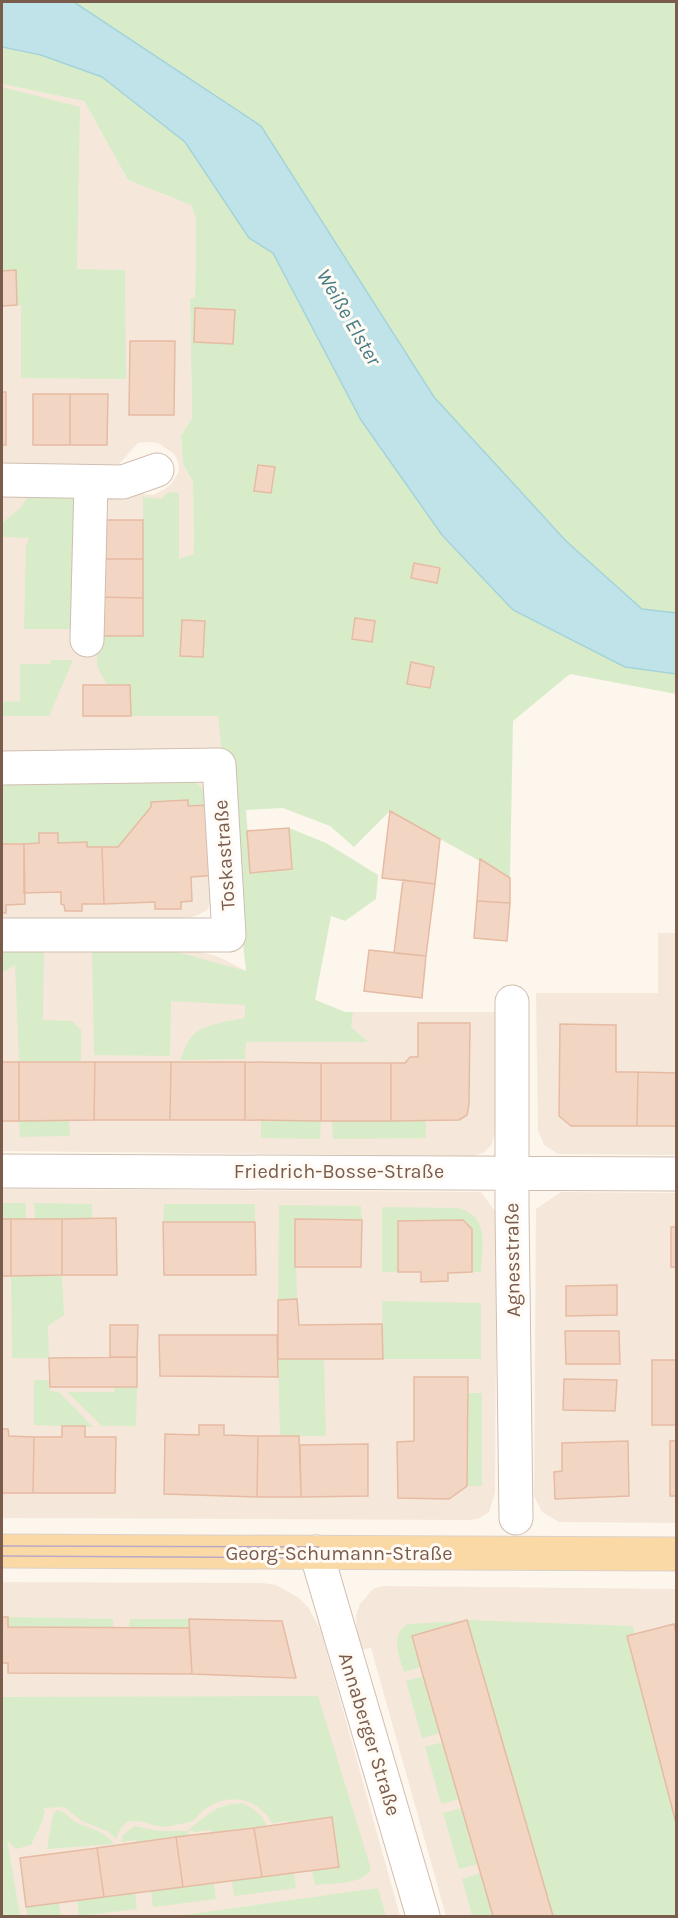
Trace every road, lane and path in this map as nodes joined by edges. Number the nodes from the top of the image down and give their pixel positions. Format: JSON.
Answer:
{"nodes":[{"id":1,"x":157,"y":470,"type":"dead end"},
{"id":2,"x":2,"y":480,"type":"edge"},
{"id":3,"x":91,"y":482,"type":"junction"},
{"id":4,"x":87,"y":640,"type":"dead end"},
{"id":5,"x":2,"y":768,"type":"edge"},
{"id":6,"x":2,"y":935,"type":"edge"},
{"id":7,"x":512,"y":1002,"type":"dead end"},
{"id":8,"x":2,"y":1171,"type":"edge"},
{"id":9,"x":512,"y":1172,"type":"junction"},
{"id":10,"x":676,"y":1174,"type":"edge"},
{"id":11,"x":516,"y":1518,"type":"dead end"},
{"id":12,"x":2,"y":1551,"type":"edge"},
{"id":13,"x":316,"y":1552,"type":"junction"},
{"id":14,"x":676,"y":1554,"type":"edge"},
{"id":15,"x":423,"y":1917,"type":"edge"}],
"edges":[{"from":1,"to":3,"type":"street"},
{"from":2,"to":3,"type":"street"},
{"from":3,"to":4,"type":"street"},
{"from":5,"to":6,"type":"street","name":"Toskastraße"},
{"from":7,"to":9,"type":"street","name":"Agnesstraße"},
{"from":8,"to":9,"type":"street","name":"Friedrich-Bosse-Straße"},
{"from":9,"to":10,"type":"street","name":"Friedrich-Bosse-Straße"},
{"from":9,"to":11,"type":"street","name":"Agnesstraße"},
{"from":12,"to":13,"type":"main road","name":"Georg-Schumann-Straße"},
{"from":13,"to":14,"type":"main road","name":"Georg-Schumann-Straße"},
{"from":13,"to":15,"type":"street","name":"Annaberger Straße"}]}
